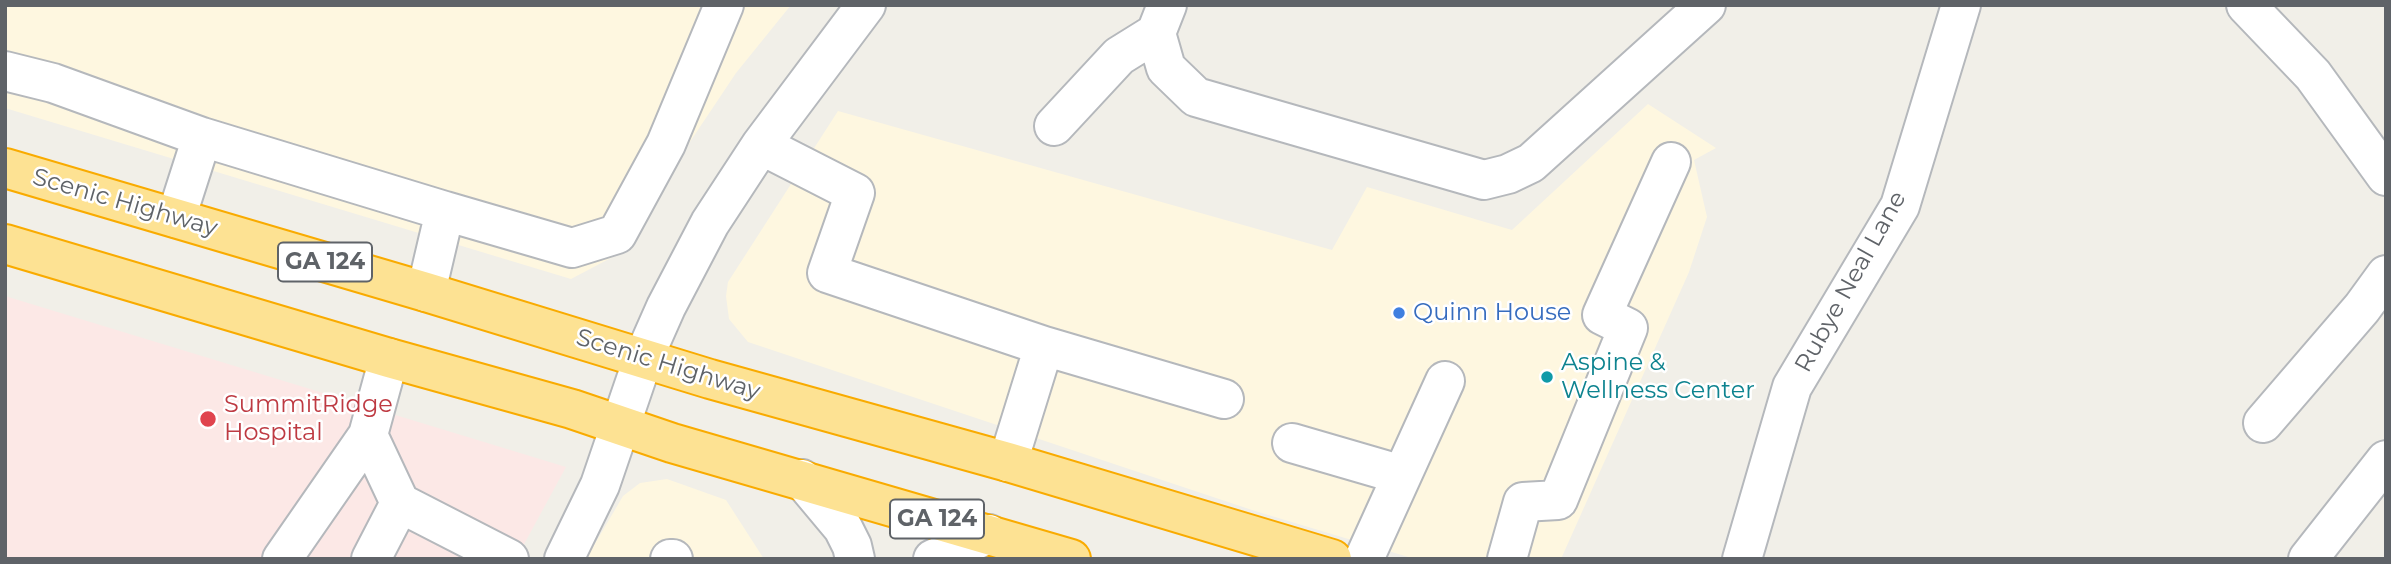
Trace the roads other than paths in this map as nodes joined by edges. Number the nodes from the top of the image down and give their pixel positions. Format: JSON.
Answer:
{"nodes":[{"id":1,"x":724,"y":5,"type":"edge"},
{"id":2,"x":866,"y":5,"type":"edge"},
{"id":3,"x":1706,"y":5,"type":"edge"},
{"id":4,"x":1961,"y":5,"type":"edge"},
{"id":5,"x":2246,"y":5,"type":"edge"},
{"id":6,"x":1161,"y":19,"type":"edge"},
{"id":7,"x":5,"y":71,"type":"edge"},
{"id":8,"x":1054,"y":127,"type":"dead end"},
{"id":9,"x":202,"y":137,"type":"junction"},
{"id":10,"x":761,"y":145,"type":"junction"},
{"id":11,"x":1671,"y":162,"type":"dead end"},
{"id":12,"x":5,"y":168,"type":"edge"},
{"id":13,"x":2386,"y":176,"type":"edge"},
{"id":14,"x":445,"y":211,"type":"junction"},
{"id":15,"x":176,"y":218,"type":"junction"},
{"id":16,"x":5,"y":244,"type":"edge"},
{"id":17,"x":2386,"y":275,"type":"edge"},
{"id":18,"x":426,"y":292,"type":"junction"},
{"id":19,"x":1044,"y":346,"type":"junction"},
{"id":20,"x":389,"y":358,"type":"junction"},
{"id":21,"x":643,"y":359,"type":"junction"},
{"id":22,"x":1445,"y":381,"type":"dead end"},
{"id":23,"x":1224,"y":399,"type":"dead end"},
{"id":24,"x":2263,"y":423,"type":"dead end"},
{"id":25,"x":621,"y":424,"type":"junction"},
{"id":26,"x":368,"y":435,"type":"junction"},
{"id":27,"x":1292,"y":443,"type":"dead end"},
{"id":28,"x":1008,"y":462,"type":"junction"},
{"id":29,"x":2384,"y":466,"type":"edge"},
{"id":30,"x":1402,"y":475,"type":"junction"},
{"id":31,"x":802,"y":479,"type":"junction"},
{"id":32,"x":400,"y":503,"type":"junction"},
{"id":33,"x":989,"y":534,"type":"junction"},
{"id":34,"x":466,"y":549,"type":"edge"},
{"id":35,"x":282,"y":559,"type":"edge"},
{"id":36,"x":371,"y":559,"type":"edge"},
{"id":37,"x":509,"y":559,"type":"edge"},
{"id":38,"x":564,"y":559,"type":"edge"},
{"id":39,"x":855,"y":559,"type":"edge"},
{"id":40,"x":933,"y":559,"type":"edge"},
{"id":41,"x":1071,"y":559,"type":"edge"},
{"id":42,"x":1332,"y":559,"type":"edge"},
{"id":43,"x":1364,"y":559,"type":"edge"},
{"id":44,"x":1507,"y":559,"type":"edge"},
{"id":45,"x":1742,"y":559,"type":"edge"},
{"id":46,"x":2308,"y":559,"type":"edge"}],
"edges":[{"from":1,"to":14,"type":"street"},
{"from":2,"to":10,"type":"street"},
{"from":3,"to":6,"type":"street"},
{"from":4,"to":45,"type":"street","name":"Rubye Neal Lane"},
{"from":5,"to":13,"type":"street"},
{"from":6,"to":8,"type":"street"},
{"from":7,"to":9,"type":"street"},
{"from":9,"to":14,"type":"street"},
{"from":9,"to":15,"type":"street"},
{"from":10,"to":19,"type":"street"},
{"from":10,"to":21,"type":"street"},
{"from":11,"to":44,"type":"street"},
{"from":12,"to":15,"type":"highway","name":"Scenic Highway","number":"GA 124"},
{"from":14,"to":18,"type":"street"},
{"from":15,"to":18,"type":"highway","name":"Scenic Highway","number":"GA 124"},
{"from":16,"to":20,"type":"highway","number":"GA 124"},
{"from":17,"to":24,"type":"street"},
{"from":18,"to":21,"type":"highway","name":"Scenic Highway","number":"GA 124"},
{"from":19,"to":23,"type":"street"},
{"from":19,"to":28,"type":"street"},
{"from":20,"to":25,"type":"highway","number":"GA 124"},
{"from":20,"to":26,"type":"street"},
{"from":21,"to":25,"type":"street"},
{"from":21,"to":28,"type":"highway","name":"Scenic Highway","number":"GA 124"},
{"from":22,"to":30,"type":"street"},
{"from":25,"to":31,"type":"highway","number":"GA 124"},
{"from":25,"to":38,"type":"street"},
{"from":26,"to":32,"type":"street"},
{"from":26,"to":35,"type":"street"},
{"from":27,"to":30,"type":"street"},
{"from":28,"to":42,"type":"highway","name":"Scenic Highway","number":"GA 124"},
{"from":29,"to":46,"type":"street"},
{"from":30,"to":43,"type":"street"},
{"from":31,"to":33,"type":"highway","number":"GA 124"},
{"from":31,"to":39,"type":"street"},
{"from":32,"to":34,"type":"street"},
{"from":32,"to":36,"type":"street"},
{"from":33,"to":40,"type":"street"},
{"from":33,"to":41,"type":"highway","number":"GA 124"},
{"from":34,"to":37,"type":"street"}]}
